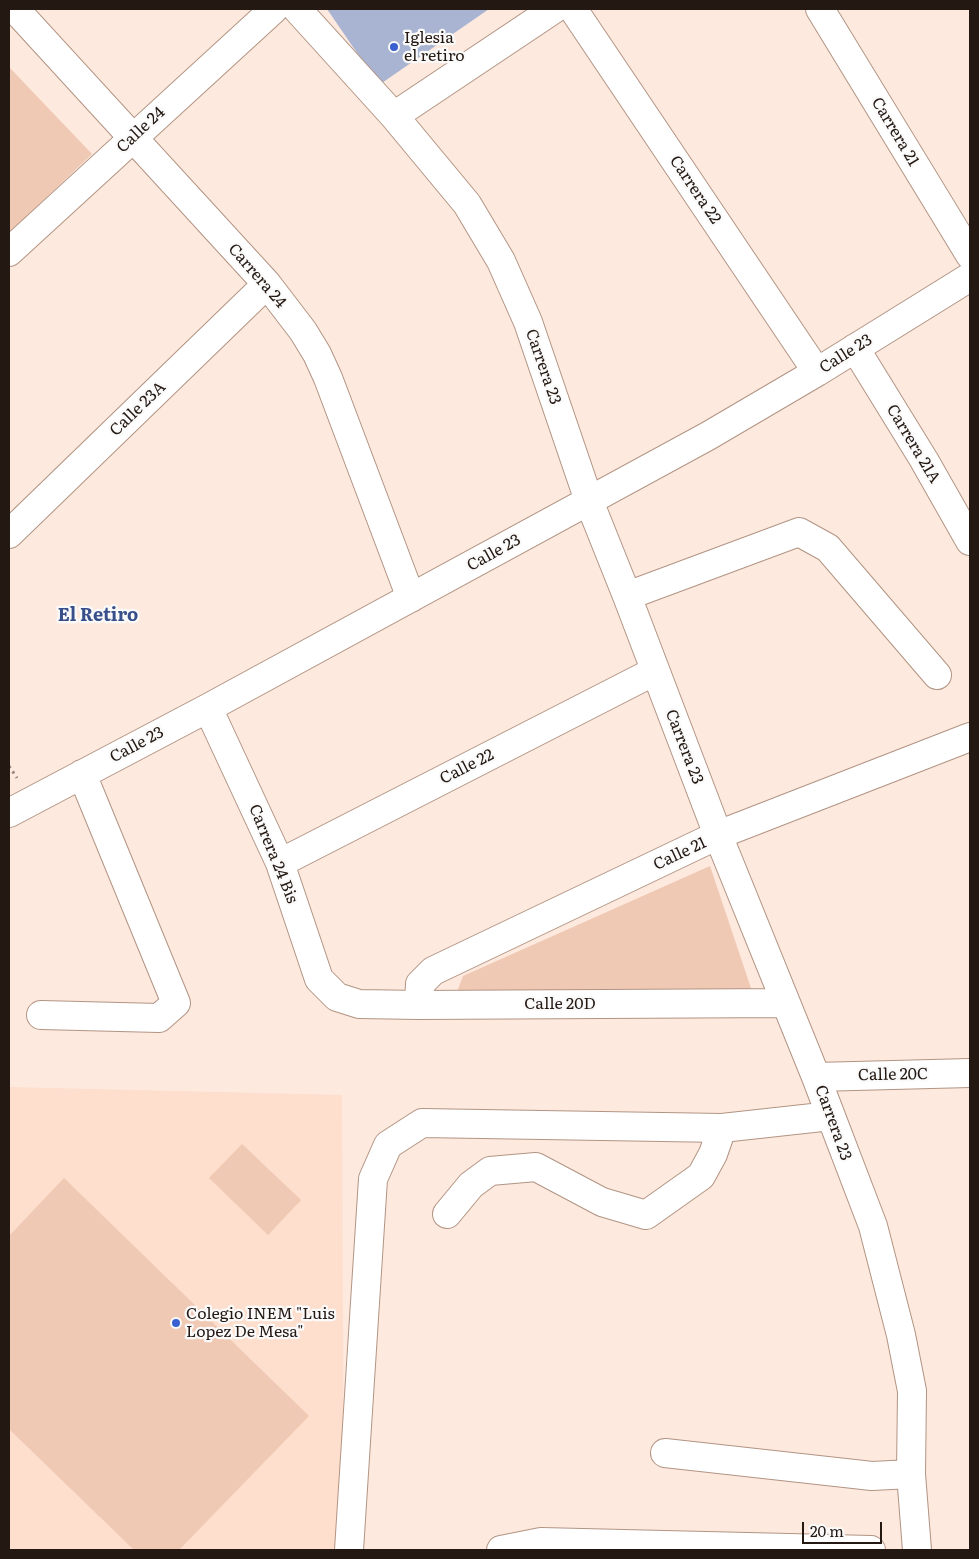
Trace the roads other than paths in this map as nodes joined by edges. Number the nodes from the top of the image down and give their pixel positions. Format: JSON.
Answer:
{"nodes":[{"id":1,"x":15,"y":9,"type":"edge"},
{"id":2,"x":274,"y":9,"type":"edge"},
{"id":3,"x":297,"y":9,"type":"edge"},
{"id":4,"x":554,"y":9,"type":"edge"},
{"id":5,"x":573,"y":9,"type":"edge"},
{"id":6,"x":820,"y":9,"type":"edge"},
{"id":7,"x":394,"y":116,"type":"junction"},
{"id":8,"x":132,"y":138,"type":"junction"},
{"id":9,"x":9,"y":252,"type":"edge"},
{"id":10,"x":970,"y":255,"type":"edge"},
{"id":11,"x":970,"y":277,"type":"edge"},
{"id":12,"x":267,"y":284,"type":"junction"},
{"id":13,"x":855,"y":348,"type":"junction"},
{"id":14,"x":817,"y":372,"type":"junction"},
{"id":15,"x":589,"y":501,"type":"junction"},
{"id":16,"x":9,"y":534,"type":"edge"},
{"id":17,"x":970,"y":541,"type":"edge"},
{"id":18,"x":627,"y":596,"type":"junction"},
{"id":19,"x":411,"y":598,"type":"junction"},
{"id":20,"x":655,"y":671,"type":"junction"},
{"id":21,"x":937,"y":675,"type":"dead end"},
{"id":22,"x":208,"y":708,"type":"junction"},
{"id":23,"x":970,"y":737,"type":"edge"},
{"id":24,"x":82,"y":774,"type":"junction"},
{"id":25,"x":9,"y":813,"type":"edge"},
{"id":26,"x":718,"y":835,"type":"junction"},
{"id":27,"x":280,"y":863,"type":"junction"},
{"id":28,"x":336,"y":997,"type":"joint"},
{"id":29,"x":785,"y":1003,"type":"junction"},
{"id":30,"x":418,"y":1005,"type":"junction"},
{"id":31,"x":41,"y":1015,"type":"dead end"},
{"id":32,"x":970,"y":1073,"type":"edge"},
{"id":33,"x":816,"y":1077,"type":"junction"},
{"id":34,"x":831,"y":1116,"type":"junction"},
{"id":35,"x":722,"y":1128,"type":"junction"},
{"id":36,"x":447,"y":1214,"type":"dead end"},
{"id":37,"x":665,"y":1453,"type":"dead end"},
{"id":38,"x":911,"y":1474,"type":"junction"},
{"id":39,"x":349,"y":1550,"type":"edge"},
{"id":40,"x":501,"y":1550,"type":"edge"},
{"id":41,"x":871,"y":1550,"type":"edge"},
{"id":42,"x":917,"y":1550,"type":"edge"}],
"edges":[{"from":1,"to":8,"type":"street","name":"Carrera 24"},
{"from":2,"to":8,"type":"street","name":"Calle 24"},
{"from":3,"to":7,"type":"street","name":"Carrera 23"},
{"from":4,"to":7,"type":"street"},
{"from":5,"to":14,"type":"street","name":"Carrera 22"},
{"from":6,"to":10,"type":"street","name":"Carrera 21"},
{"from":7,"to":15,"type":"street","name":"Carrera 23"},
{"from":8,"to":9,"type":"street","name":"Calle 24"},
{"from":8,"to":12,"type":"street","name":"Carrera 24"},
{"from":11,"to":13,"type":"street","name":"Calle 23"},
{"from":12,"to":16,"type":"street","name":"Calle 23A"},
{"from":12,"to":19,"type":"street","name":"Carrera 24"},
{"from":13,"to":14,"type":"street","name":"Calle 23"},
{"from":13,"to":17,"type":"street","name":"Carrera 21A"},
{"from":14,"to":15,"type":"street","name":"Calle 23"},
{"from":15,"to":18,"type":"street","name":"Carrera 23"},
{"from":15,"to":19,"type":"street","name":"Calle 23"},
{"from":18,"to":20,"type":"street","name":"Carrera 23"},
{"from":18,"to":21,"type":"street"},
{"from":19,"to":22,"type":"street","name":"Calle 23"},
{"from":20,"to":26,"type":"street","name":"Carrera 23"},
{"from":20,"to":27,"type":"street","name":"Calle 22"},
{"from":22,"to":24,"type":"street","name":"Calle 23"},
{"from":22,"to":27,"type":"street","name":"Carrera 24 Bis"},
{"from":23,"to":26,"type":"street","name":"Calle 21"},
{"from":24,"to":25,"type":"street","name":"Calle 23"},
{"from":24,"to":31,"type":"street"},
{"from":26,"to":29,"type":"street","name":"Carrera 23"},
{"from":26,"to":30,"type":"street","name":"Calle 21"},
{"from":27,"to":28,"type":"street","name":"Carrera 24 Bis"},
{"from":28,"to":30,"type":"street","name":"Calle 20D"},
{"from":29,"to":30,"type":"street","name":"Calle 20D"},
{"from":29,"to":33,"type":"street","name":"Carrera 23"},
{"from":32,"to":33,"type":"street","name":"Calle 20C"},
{"from":33,"to":34,"type":"street","name":"Carrera 23"},
{"from":34,"to":35,"type":"street"},
{"from":34,"to":38,"type":"street","name":"Carrera 23"},
{"from":35,"to":36,"type":"street"},
{"from":35,"to":39,"type":"street"},
{"from":37,"to":38,"type":"street"},
{"from":38,"to":42,"type":"street","name":"Carrera 23"},
{"from":40,"to":41,"type":"street"}]}
